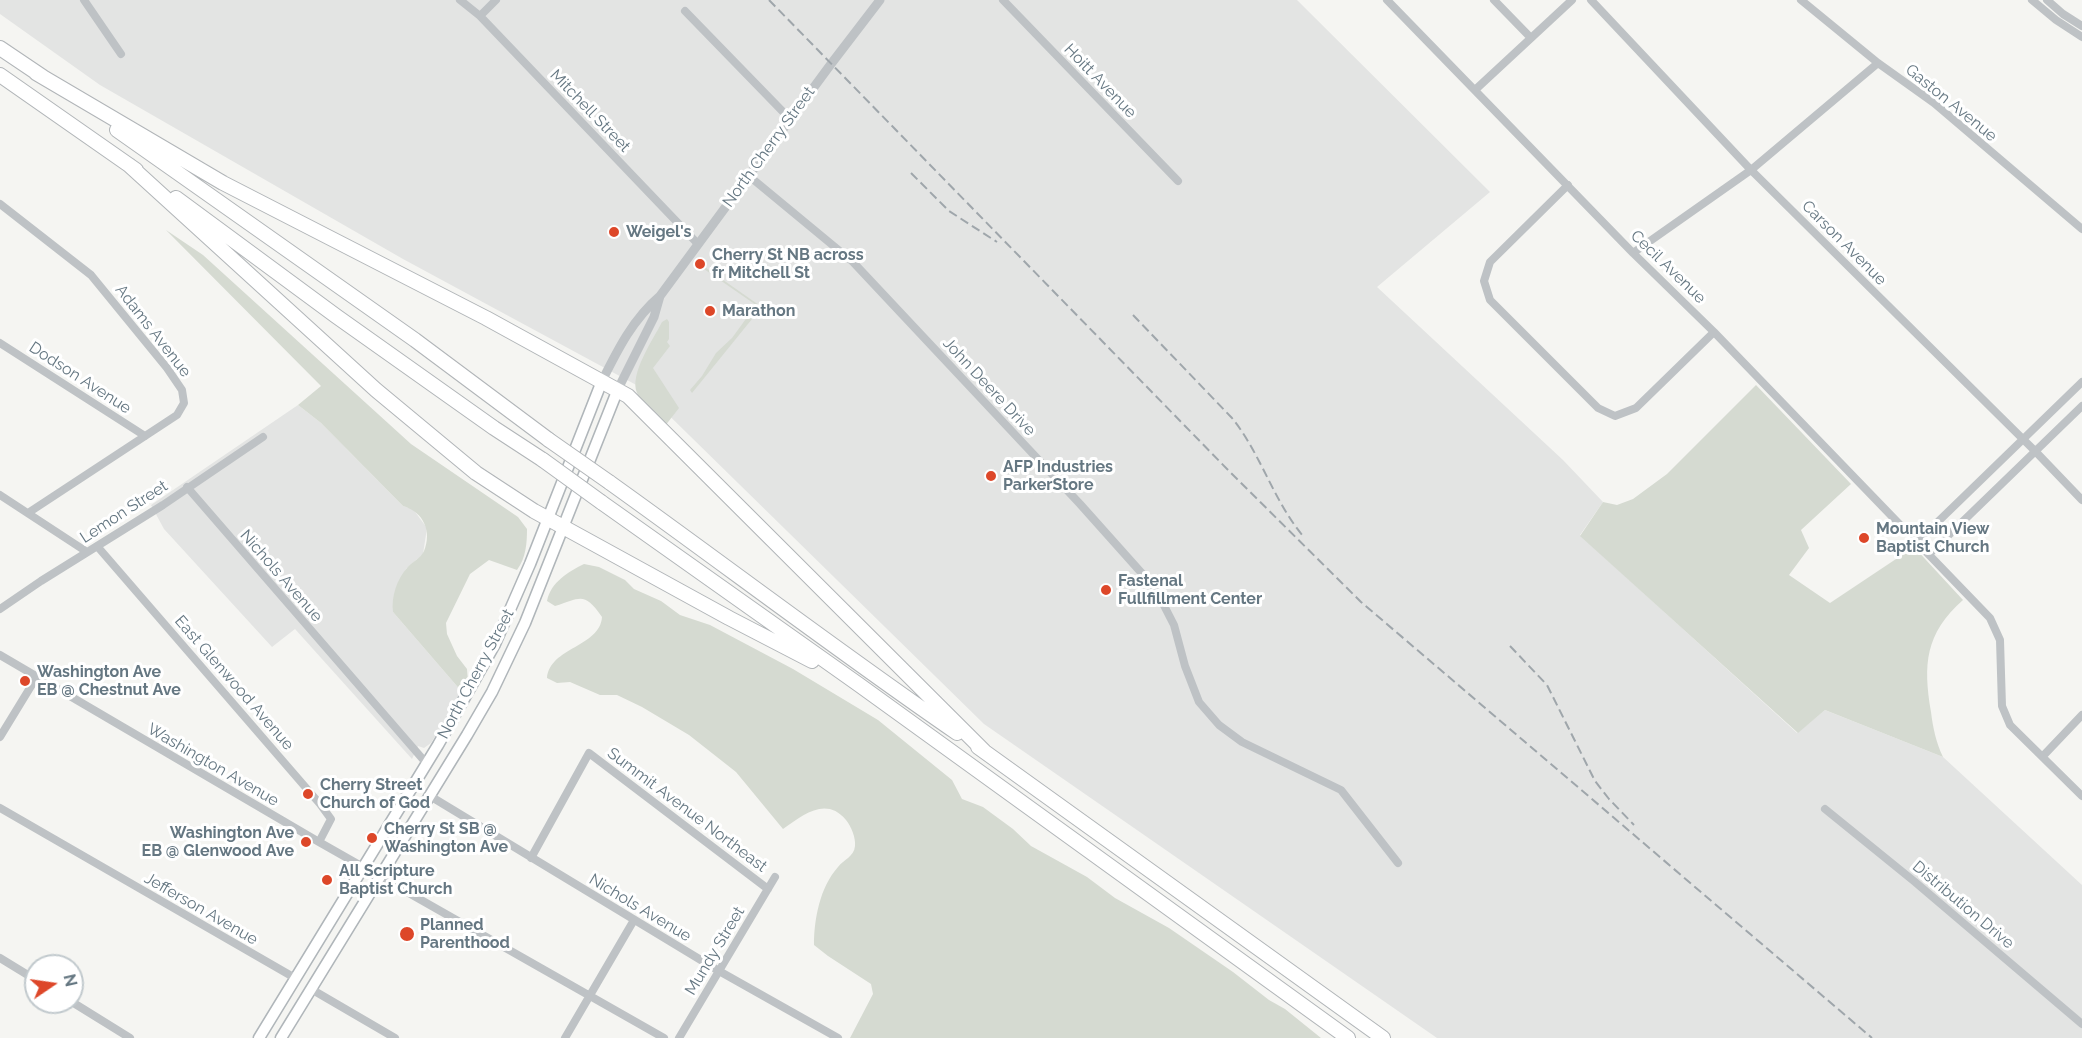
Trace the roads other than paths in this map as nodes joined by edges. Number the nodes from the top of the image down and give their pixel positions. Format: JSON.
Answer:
{"nodes":[{"id":1,"x":84,"y":0,"type":"edge"},
{"id":2,"x":460,"y":0,"type":"edge"},
{"id":3,"x":496,"y":0,"type":"edge"},
{"id":4,"x":880,"y":0,"type":"edge"},
{"id":5,"x":1003,"y":0,"type":"edge"},
{"id":6,"x":1387,"y":0,"type":"edge"},
{"id":7,"x":1494,"y":0,"type":"edge"},
{"id":8,"x":1572,"y":0,"type":"edge"},
{"id":9,"x":1591,"y":0,"type":"edge"},
{"id":10,"x":1801,"y":0,"type":"edge"},
{"id":11,"x":2032,"y":0,"type":"edge"},
{"id":12,"x":2047,"y":0,"type":"edge"},
{"id":13,"x":685,"y":11,"type":"dead end"},
{"id":14,"x":480,"y":16,"type":"junction"},
{"id":15,"x":2082,"y":26,"type":"edge"},
{"id":16,"x":2082,"y":37,"type":"edge"},
{"id":17,"x":1531,"y":38,"type":"junction"},
{"id":18,"x":0,"y":48,"type":"edge"},
{"id":19,"x":121,"y":54,"type":"dead end"},
{"id":20,"x":1878,"y":63,"type":"junction"},
{"id":21,"x":36,"y":73,"type":"junction"},
{"id":22,"x":0,"y":75,"type":"edge"},
{"id":23,"x":1475,"y":90,"type":"junction"},
{"id":24,"x":790,"y":119,"type":"junction"},
{"id":25,"x":129,"y":165,"type":"junction"},
{"id":26,"x":1751,"y":170,"type":"junction"},
{"id":27,"x":749,"y":176,"type":"junction"},
{"id":28,"x":1178,"y":181,"type":"dead end"},
{"id":29,"x":1568,"y":186,"type":"junction"},
{"id":30,"x":0,"y":204,"type":"edge"},
{"id":31,"x":2082,"y":229,"type":"edge"},
{"id":32,"x":698,"y":244,"type":"junction"},
{"id":33,"x":1633,"y":253,"type":"junction"},
{"id":34,"x":660,"y":296,"type":"junction"},
{"id":35,"x":1714,"y":332,"type":"junction"},
{"id":36,"x":0,"y":343,"type":"edge"},
{"id":37,"x":602,"y":381,"type":"junction"},
{"id":38,"x":2082,"y":382,"type":"edge"},
{"id":39,"x":618,"y":389,"type":"junction"},
{"id":40,"x":2082,"y":406,"type":"edge"},
{"id":41,"x":145,"y":436,"type":"junction"},
{"id":42,"x":263,"y":437,"type":"dead end"},
{"id":43,"x":2023,"y":439,"type":"junction"},
{"id":44,"x":2035,"y":451,"type":"junction"},
{"id":45,"x":187,"y":487,"type":"junction"},
{"id":46,"x":0,"y":495,"type":"edge"},
{"id":47,"x":2082,"y":501,"type":"edge"},
{"id":48,"x":28,"y":513,"type":"junction"},
{"id":49,"x":548,"y":518,"type":"junction"},
{"id":50,"x":563,"y":526,"type":"junction"},
{"id":51,"x":1917,"y":542,"type":"junction"},
{"id":52,"x":97,"y":546,"type":"junction"},
{"id":53,"x":87,"y":552,"type":"junction"},
{"id":54,"x":1929,"y":555,"type":"junction"},
{"id":55,"x":0,"y":609,"type":"edge"},
{"id":56,"x":0,"y":655,"type":"edge"},
{"id":57,"x":36,"y":678,"type":"junction"},
{"id":58,"x":858,"y":684,"type":"junction"},
{"id":59,"x":2082,"y":715,"type":"edge"},
{"id":60,"x":0,"y":737,"type":"edge"},
{"id":61,"x":984,"y":751,"type":"junction"},
{"id":62,"x":2043,"y":756,"type":"junction"},
{"id":63,"x":427,"y":764,"type":"junction"},
{"id":64,"x":430,"y":796,"type":"junction"},
{"id":65,"x":2082,"y":796,"type":"edge"},
{"id":66,"x":0,"y":808,"type":"edge"},
{"id":67,"x":1825,"y":809,"type":"dead end"},
{"id":68,"x":319,"y":842,"type":"junction"},
{"id":69,"x":531,"y":858,"type":"junction"},
{"id":70,"x":1398,"y":863,"type":"dead end"},
{"id":71,"x":363,"y":867,"type":"junction"},
{"id":72,"x":380,"y":877,"type":"junction"},
{"id":73,"x":775,"y":877,"type":"dead end"},
{"id":74,"x":768,"y":890,"type":"junction"},
{"id":75,"x":634,"y":920,"type":"junction"},
{"id":76,"x":0,"y":957,"type":"edge"},
{"id":77,"x":719,"y":971,"type":"junction"},
{"id":78,"x":24,"y":972,"type":"edge"},
{"id":79,"x":295,"y":978,"type":"junction"},
{"id":80,"x":311,"y":989,"type":"junction"},
{"id":81,"x":589,"y":996,"type":"junction"},
{"id":82,"x":84,"y":1009,"type":"edge"},
{"id":83,"x":2082,"y":1024,"type":"edge"},
{"id":84,"x":130,"y":1038,"type":"edge"},
{"id":85,"x":259,"y":1038,"type":"edge"},
{"id":86,"x":281,"y":1038,"type":"edge"},
{"id":87,"x":395,"y":1038,"type":"edge"},
{"id":88,"x":565,"y":1038,"type":"edge"},
{"id":89,"x":664,"y":1038,"type":"edge"},
{"id":90,"x":679,"y":1038,"type":"edge"},
{"id":91,"x":838,"y":1038,"type":"edge"},
{"id":92,"x":1348,"y":1038,"type":"edge"},
{"id":93,"x":1383,"y":1038,"type":"edge"}],
"edges":[{"from":1,"to":19,"type":"street"},
{"from":2,"to":14,"type":"street","name":"Mitchell Street"},
{"from":3,"to":14,"type":"street"},
{"from":4,"to":24,"type":"street","name":"North Cherry Street"},
{"from":5,"to":28,"type":"street","name":"Hoitt Avenue"},
{"from":6,"to":23,"type":"street","name":"Cecil Avenue"},
{"from":7,"to":17,"type":"street"},
{"from":8,"to":17,"type":"street"},
{"from":9,"to":26,"type":"street","name":"Carson Avenue"},
{"from":10,"to":20,"type":"street","name":"Gaston Avenue"},
{"from":11,"to":16,"type":"street"},
{"from":12,"to":15,"type":"street"},
{"from":13,"to":24,"type":"street"},
{"from":14,"to":32,"type":"street","name":"Mitchell Street"},
{"from":17,"to":23,"type":"street"},
{"from":18,"to":21,"type":"highway"},
{"from":20,"to":26,"type":"street"},
{"from":20,"to":31,"type":"street","name":"Gaston Avenue"},
{"from":21,"to":37,"type":"highway"},
{"from":21,"to":61,"type":"highway","bridge":true},
{"from":22,"to":25,"type":"highway"},
{"from":23,"to":29,"type":"street","name":"Cecil Avenue"},
{"from":24,"to":27,"type":"street","name":"North Cherry Street"},
{"from":25,"to":49,"type":"highway"},
{"from":25,"to":58,"type":"highway","bridge":true},
{"from":26,"to":33,"type":"street"},
{"from":26,"to":43,"type":"street","name":"Carson Avenue"},
{"from":27,"to":32,"type":"street","name":"North Cherry Street"},
{"from":27,"to":70,"type":"street","name":"John Deere Drive"},
{"from":29,"to":33,"type":"street","name":"Cecil Avenue"},
{"from":29,"to":35,"type":"street"},
{"from":30,"to":41,"type":"street","name":"Adams Avenue"},
{"from":32,"to":34,"type":"street","name":"North Cherry Street"},
{"from":33,"to":35,"type":"street","name":"Cecil Avenue"},
{"from":34,"to":37,"type":"street","name":"North Cherry Street"},
{"from":34,"to":39,"type":"street","name":"North Cherry Street"},
{"from":35,"to":51,"type":"street","name":"Cecil Avenue"},
{"from":36,"to":41,"type":"street","name":"Dodson Avenue"},
{"from":37,"to":39,"type":"highway"},
{"from":37,"to":49,"type":"main road","name":"North Cherry Street"},
{"from":38,"to":43,"type":"street"},
{"from":39,"to":50,"type":"main road","name":"North Cherry Street"},
{"from":39,"to":61,"type":"highway"},
{"from":40,"to":44,"type":"street"},
{"from":41,"to":48,"type":"street","name":"Adams Avenue"},
{"from":42,"to":45,"type":"street","name":"Lemon Street"},
{"from":43,"to":44,"type":"street","name":"Carson Avenue"},
{"from":43,"to":51,"type":"street"},
{"from":44,"to":47,"type":"street","name":"Carson Avenue"},
{"from":44,"to":54,"type":"street"},
{"from":45,"to":52,"type":"street","name":"Lemon Street"},
{"from":45,"to":63,"type":"street","name":"Nichols Avenue"},
{"from":46,"to":48,"type":"street"},
{"from":48,"to":53,"type":"street"},
{"from":49,"to":50,"type":"highway"},
{"from":49,"to":63,"type":"main road","name":"North Cherry Street"},
{"from":50,"to":58,"type":"highway"},
{"from":50,"to":64,"type":"main road","name":"North Cherry Street"},
{"from":51,"to":54,"type":"street","name":"Cecil Avenue"},
{"from":52,"to":53,"type":"street","name":"Lemon Street"},
{"from":52,"to":68,"type":"street","name":"East Glenwood Avenue"},
{"from":53,"to":55,"type":"street","name":"Lemon Street"},
{"from":54,"to":62,"type":"street","name":"Cecil Avenue"},
{"from":56,"to":57,"type":"street","name":"Washington Avenue"},
{"from":57,"to":60,"type":"street"},
{"from":57,"to":68,"type":"street","name":"Washington Avenue"},
{"from":58,"to":92,"type":"highway"},
{"from":59,"to":62,"type":"street"},
{"from":61,"to":93,"type":"highway"},
{"from":62,"to":65,"type":"street","name":"Cecil Avenue"},
{"from":63,"to":71,"type":"main road","name":"North Cherry Street"},
{"from":64,"to":69,"type":"street","name":"Nichols Avenue"},
{"from":64,"to":72,"type":"main road","name":"North Cherry Street"},
{"from":66,"to":79,"type":"street","name":"Jefferson Avenue"},
{"from":67,"to":83,"type":"street","name":"Distribution Drive"},
{"from":68,"to":71,"type":"street","name":"Washington Avenue"},
{"from":69,"to":74,"type":"street","name":"Summit Avenue Northeast"},
{"from":69,"to":75,"type":"street","name":"Nichols Avenue"},
{"from":71,"to":72,"type":"street","name":"Washington Avenue"},
{"from":71,"to":79,"type":"main road","name":"North Cherry Street"},
{"from":72,"to":80,"type":"main road","name":"North Cherry Street"},
{"from":72,"to":81,"type":"street","name":"Washington Avenue"},
{"from":73,"to":74,"type":"street","name":"Mundy Street"},
{"from":74,"to":77,"type":"street","name":"Mundy Street"},
{"from":75,"to":77,"type":"street","name":"Nichols Avenue"},
{"from":75,"to":81,"type":"street"},
{"from":76,"to":78,"type":"street"},
{"from":77,"to":90,"type":"street","name":"Mundy Street"},
{"from":77,"to":91,"type":"street","name":"Nichols Avenue"},
{"from":79,"to":85,"type":"main road","name":"North Cherry Street"},
{"from":80,"to":86,"type":"main road","name":"North Cherry Street"},
{"from":80,"to":87,"type":"street"},
{"from":81,"to":88,"type":"street"},
{"from":81,"to":89,"type":"street","name":"Washington Avenue"},
{"from":82,"to":84,"type":"street"}]}
